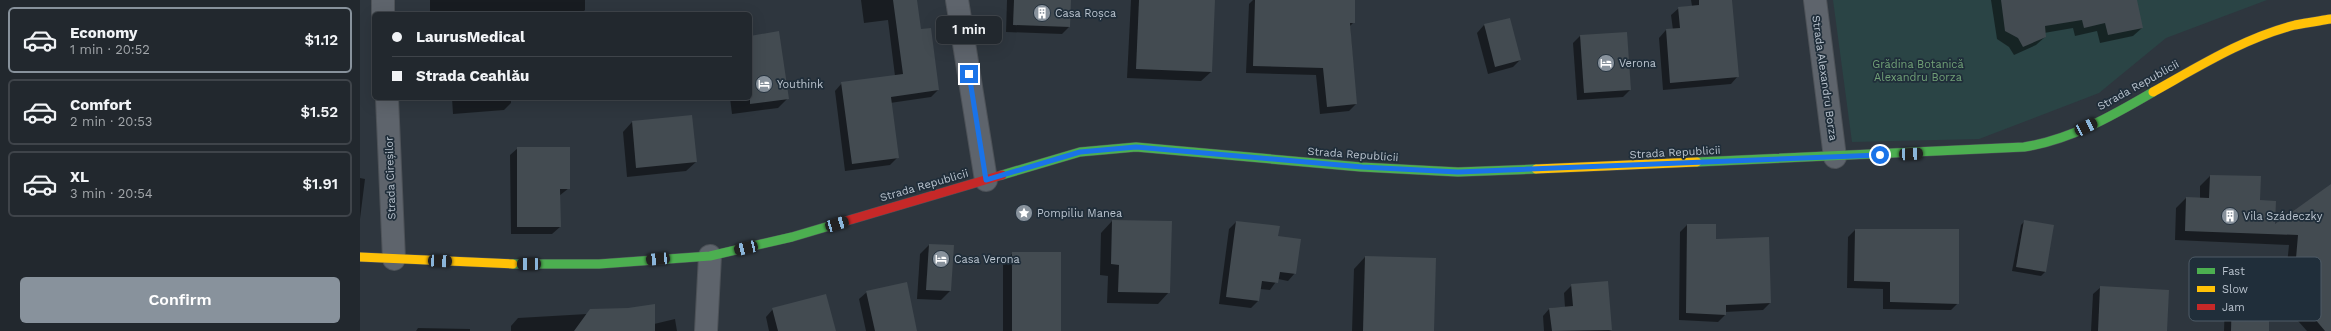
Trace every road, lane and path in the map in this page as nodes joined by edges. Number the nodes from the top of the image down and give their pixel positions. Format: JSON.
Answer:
{"nodes":[{"id":1,"x":383,"y":0,"type":"edge"},
{"id":2,"x":957,"y":0,"type":"edge"},
{"id":3,"x":1815,"y":0,"type":"edge"},
{"id":4,"x":383,"y":12,"type":"edge"},
{"id":5,"x":2331,"y":19,"type":"edge"},
{"id":6,"x":386,"y":100,"type":"edge"},
{"id":7,"x":1835,"y":157,"type":"junction"},
{"id":8,"x":986,"y":180,"type":"junction"},
{"id":9,"x":710,"y":256,"type":"junction"},
{"id":10,"x":360,"y":257,"type":"edge"},
{"id":11,"x":394,"y":258,"type":"junction"},
{"id":12,"x":706,"y":331,"type":"edge"}],
"edges":[{"from":1,"to":4,"type":"street"},
{"from":2,"to":8,"type":"street"},
{"from":3,"to":7,"type":"street","name":"Strada Alexandru Borza"},
{"from":5,"to":7,"type":"street","name":"Strada Republicii"},
{"from":6,"to":11,"type":"street","name":"Strada Cireșilor"},
{"from":7,"to":8,"type":"street","name":"Strada Republicii"},
{"from":8,"to":9,"type":"street","name":"Strada Republicii"},
{"from":9,"to":11,"type":"street","name":"Strada Republicii"},
{"from":9,"to":12,"type":"street"},
{"from":10,"to":11,"type":"street","name":"Strada Republicii"}]}
